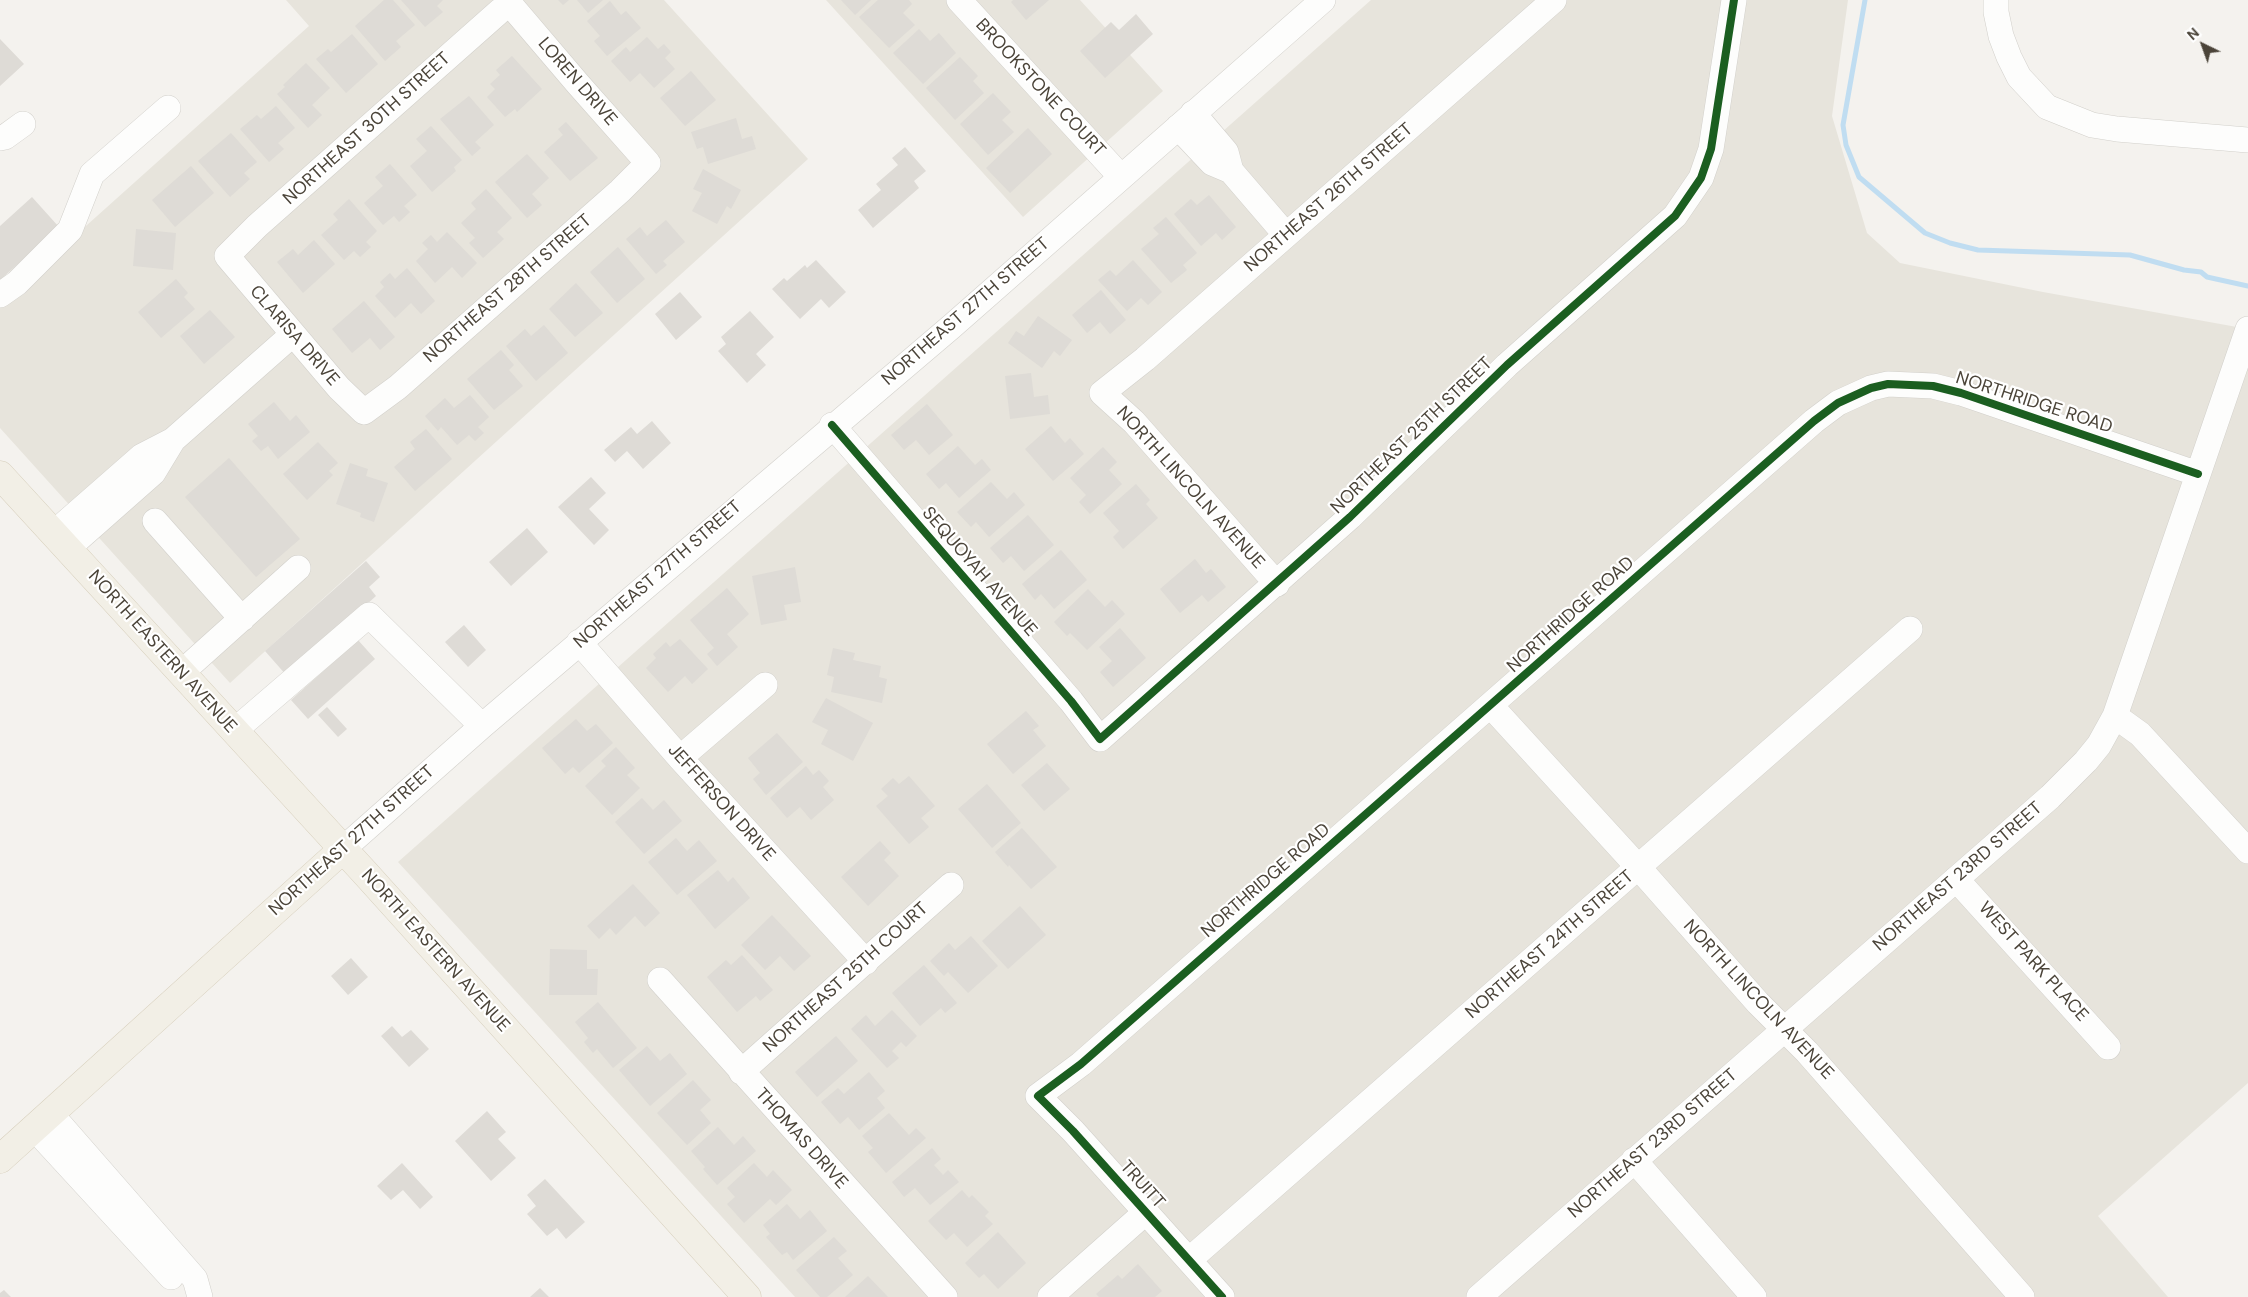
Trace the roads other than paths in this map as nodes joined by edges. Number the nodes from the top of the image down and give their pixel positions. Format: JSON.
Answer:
{"nodes":[{"id":1,"x":959,"y":0,"type":"edge"},
{"id":2,"x":1323,"y":0,"type":"edge"},
{"id":3,"x":1554,"y":0,"type":"edge"},
{"id":4,"x":1734,"y":0,"type":"edge"},
{"id":5,"x":1996,"y":0,"type":"edge"},
{"id":6,"x":508,"y":2,"type":"edge"},
{"id":7,"x":168,"y":108,"type":"dead end"},
{"id":8,"x":1186,"y":120,"type":"junction"},
{"id":9,"x":23,"y":124,"type":"dead end"},
{"id":10,"x":0,"y":138,"type":"edge"},
{"id":11,"x":2248,"y":140,"type":"edge"},
{"id":12,"x":648,"y":163,"type":"joint"},
{"id":13,"x":1122,"y":177,"type":"junction"},
{"id":14,"x":1286,"y":235,"type":"junction"},
{"id":15,"x":227,"y":256,"type":"joint"},
{"id":16,"x":0,"y":295,"type":"edge"},
{"id":17,"x":2248,"y":328,"type":"edge"},
{"id":18,"x":292,"y":335,"type":"junction"},
{"id":19,"x":1102,"y":393,"type":"joint"},
{"id":20,"x":364,"y":412,"type":"joint"},
{"id":21,"x":832,"y":426,"type":"junction"},
{"id":22,"x":0,"y":474,"type":"edge"},
{"id":23,"x":2198,"y":474,"type":"junction"},
{"id":24,"x":155,"y":521,"type":"dead end"},
{"id":25,"x":61,"y":540,"type":"junction"},
{"id":26,"x":298,"y":568,"type":"dead end"},
{"id":27,"x":1277,"y":584,"type":"junction"},
{"id":28,"x":242,"y":618,"type":"junction"},
{"id":29,"x":1910,"y":629,"type":"dead end"},
{"id":30,"x":579,"y":642,"type":"junction"},
{"id":31,"x":181,"y":672,"type":"junction"},
{"id":32,"x":765,"y":685,"type":"dead end"},
{"id":33,"x":1491,"y":706,"type":"junction"},
{"id":34,"x":2115,"y":716,"type":"junction"},
{"id":35,"x":482,"y":726,"type":"junction"},
{"id":36,"x":234,"y":731,"type":"junction"},
{"id":37,"x":1100,"y":739,"type":"joint"},
{"id":38,"x":680,"y":758,"type":"junction"},
{"id":39,"x":343,"y":849,"type":"junction"},
{"id":40,"x":2248,"y":851,"type":"edge"},
{"id":41,"x":1638,"y":868,"type":"junction"},
{"id":42,"x":1956,"y":879,"type":"junction"},
{"id":43,"x":952,"y":885,"type":"dead end"},
{"id":44,"x":866,"y":962,"type":"junction"},
{"id":45,"x":660,"y":980,"type":"dead end"},
{"id":46,"x":1783,"y":1029,"type":"junction"},
{"id":47,"x":2108,"y":1047,"type":"dead end"},
{"id":48,"x":741,"y":1072,"type":"junction"},
{"id":49,"x":1038,"y":1096,"type":"joint"},
{"id":50,"x":42,"y":1121,"type":"junction"},
{"id":51,"x":0,"y":1159,"type":"edge"},
{"id":52,"x":1634,"y":1160,"type":"junction"},
{"id":53,"x":1146,"y":1212,"type":"junction"},
{"id":54,"x":1189,"y":1260,"type":"junction"},
{"id":55,"x":200,"y":1297,"type":"edge"},
{"id":56,"x":747,"y":1297,"type":"edge"},
{"id":57,"x":945,"y":1297,"type":"edge"},
{"id":58,"x":1050,"y":1297,"type":"edge"},
{"id":59,"x":1222,"y":1297,"type":"edge"},
{"id":60,"x":1479,"y":1297,"type":"edge"},
{"id":61,"x":1754,"y":1297,"type":"edge"},
{"id":62,"x":2022,"y":1297,"type":"edge"}],
"edges":[{"from":1,"to":13,"type":"street","name":"BROOKSTONE COURT"},
{"from":2,"to":8,"type":"street","name":"NORTHEAST 27TH STREET"},
{"from":3,"to":14,"type":"street","name":"NORTHEAST 26TH STREET"},
{"from":4,"to":27,"type":"street","name":"NORTHEAST 25TH STREET"},
{"from":5,"to":11,"type":"street"},
{"from":6,"to":12,"type":"street","name":"LOREN DRIVE"},
{"from":6,"to":15,"type":"street","name":"NORTHEAST 30TH STREET"},
{"from":7,"to":16,"type":"street"},
{"from":8,"to":13,"type":"street","name":"NORTHEAST 27TH STREET"},
{"from":8,"to":14,"type":"street"},
{"from":9,"to":10,"type":"street"},
{"from":12,"to":20,"type":"street","name":"NORTHEAST 28TH STREET"},
{"from":13,"to":21,"type":"street","name":"NORTHEAST 27TH STREET"},
{"from":14,"to":19,"type":"street","name":"NORTHEAST 26TH STREET"},
{"from":15,"to":18,"type":"street","name":"CLARISA DRIVE"},
{"from":17,"to":23,"type":"street","name":"NORTHEAST 23RD STREET"},
{"from":18,"to":20,"type":"street","name":"CLARISA DRIVE"},
{"from":18,"to":25,"type":"street"},
{"from":19,"to":27,"type":"street","name":"NORTH LINCOLN AVENUE"},
{"from":21,"to":30,"type":"street","name":"NORTHEAST 27TH STREET"},
{"from":21,"to":37,"type":"street","name":"SEQUOYAH AVENUE"},
{"from":22,"to":25,"type":"main road","name":"NORTH EASTERN AVENUE"},
{"from":23,"to":33,"type":"street","name":"NORTHRIDGE ROAD"},
{"from":23,"to":34,"type":"street","name":"NORTHEAST 23RD STREET"},
{"from":24,"to":28,"type":"street"},
{"from":25,"to":31,"type":"main road","name":"NORTH EASTERN AVENUE"},
{"from":26,"to":28,"type":"street"},
{"from":27,"to":37,"type":"street","name":"NORTHEAST 25TH STREET"},
{"from":28,"to":31,"type":"street"},
{"from":29,"to":41,"type":"street","name":"NORTHEAST 24TH STREET"},
{"from":30,"to":35,"type":"street","name":"NORTHEAST 27TH STREET"},
{"from":30,"to":38,"type":"street","name":"JEFFERSON DRIVE"},
{"from":31,"to":36,"type":"main road","name":"NORTH EASTERN AVENUE"},
{"from":32,"to":38,"type":"street"},
{"from":33,"to":41,"type":"street","name":"NORTH LINCOLN AVENUE"},
{"from":33,"to":49,"type":"street","name":"NORTHRIDGE ROAD"},
{"from":34,"to":40,"type":"street"},
{"from":34,"to":42,"type":"street","name":"NORTHEAST 23RD STREET"},
{"from":35,"to":36,"type":"street"},
{"from":35,"to":39,"type":"street","name":"NORTHEAST 27TH STREET"},
{"from":36,"to":39,"type":"main road","name":"NORTH EASTERN AVENUE"},
{"from":38,"to":44,"type":"street","name":"JEFFERSON DRIVE"},
{"from":39,"to":50,"type":"main road","name":"NORTHEAST 27TH STREET"},
{"from":39,"to":56,"type":"main road","name":"NORTH EASTERN AVENUE"},
{"from":41,"to":46,"type":"street","name":"NORTH LINCOLN AVENUE"},
{"from":41,"to":54,"type":"street","name":"NORTHEAST 24TH STREET"},
{"from":42,"to":46,"type":"street","name":"NORTHEAST 23RD STREET"},
{"from":42,"to":47,"type":"street","name":"WEST PARK PLACE"},
{"from":43,"to":44,"type":"street","name":"NORTHEAST 25TH COURT"},
{"from":44,"to":48,"type":"street","name":"NORTHEAST 25TH COURT"},
{"from":45,"to":48,"type":"street","name":"THOMAS DRIVE"},
{"from":46,"to":52,"type":"street","name":"NORTHEAST 23RD STREET"},
{"from":46,"to":62,"type":"street","name":"NORTH LINCOLN AVENUE"},
{"from":48,"to":57,"type":"street","name":"THOMAS DRIVE"},
{"from":49,"to":53,"type":"street","name":"TRUITT"},
{"from":50,"to":51,"type":"main road","name":"NORTHEAST 27TH STREET"},
{"from":50,"to":55,"type":"street"},
{"from":52,"to":60,"type":"street","name":"NORTHEAST 23RD STREET"},
{"from":52,"to":61,"type":"street"},
{"from":53,"to":54,"type":"street","name":"TRUITT"},
{"from":53,"to":58,"type":"street"},
{"from":54,"to":59,"type":"street","name":"TRUITT"}]}
